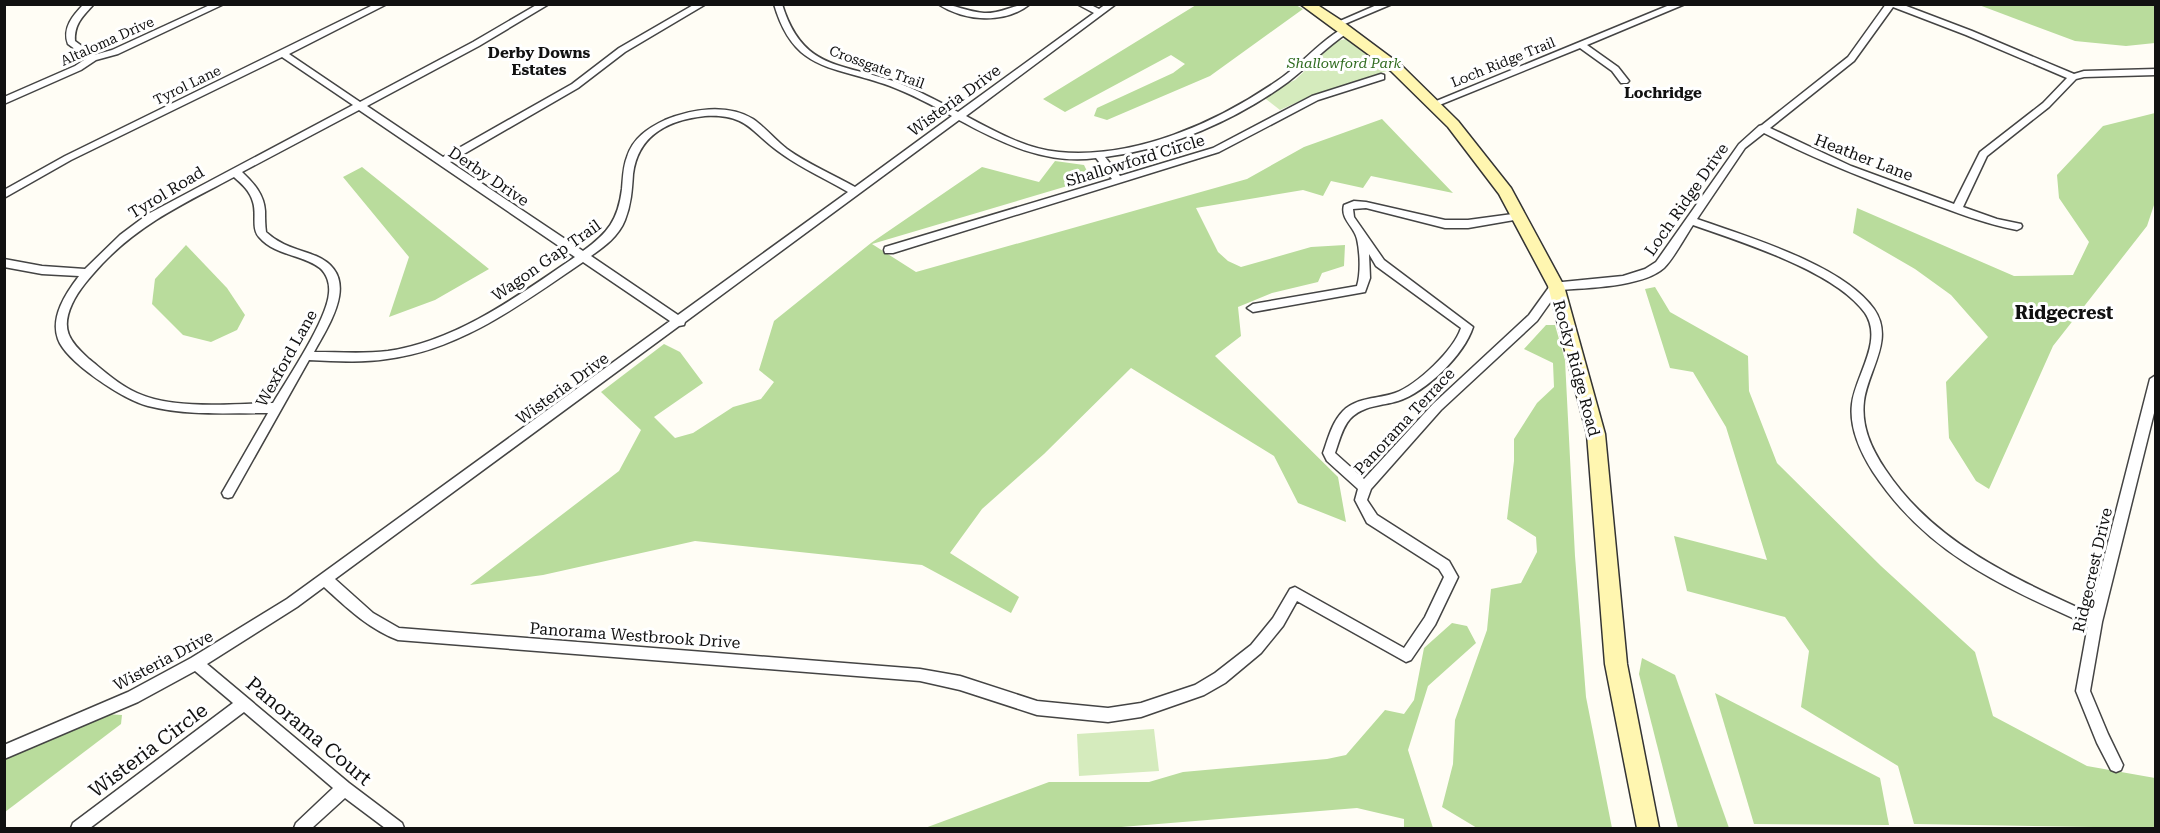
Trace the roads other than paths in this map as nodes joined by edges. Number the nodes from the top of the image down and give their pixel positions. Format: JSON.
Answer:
{"nodes":[{"id":1,"x":90,"y":4,"type":"edge"},
{"id":2,"x":220,"y":4,"type":"edge"},
{"id":3,"x":383,"y":4,"type":"edge"},
{"id":4,"x":545,"y":4,"type":"edge"},
{"id":5,"x":702,"y":4,"type":"edge"},
{"id":6,"x":778,"y":4,"type":"edge"},
{"id":7,"x":942,"y":4,"type":"edge"},
{"id":8,"x":1026,"y":4,"type":"edge"},
{"id":9,"x":1082,"y":4,"type":"edge"},
{"id":10,"x":1306,"y":4,"type":"edge"},
{"id":11,"x":1388,"y":4,"type":"edge"},
{"id":12,"x":1681,"y":4,"type":"edge"},
{"id":13,"x":1892,"y":4,"type":"edge"},
{"id":14,"x":1105,"y":7,"type":"edge"},
{"id":15,"x":1341,"y":27,"type":"junction"},
{"id":16,"x":1581,"y":45,"type":"junction"},
{"id":17,"x":282,"y":53,"type":"junction"},
{"id":18,"x":93,"y":58,"type":"junction"},
{"id":19,"x":2156,"y":72,"type":"edge"},
{"id":20,"x":1381,"y":77,"type":"dead end"},
{"id":21,"x":2073,"y":77,"type":"junction"},
{"id":22,"x":1624,"y":81,"type":"dead end"},
{"id":23,"x":4,"y":101,"type":"edge"},
{"id":24,"x":1434,"y":104,"type":"junction"},
{"id":25,"x":360,"y":105,"type":"junction"},
{"id":26,"x":960,"y":116,"type":"junction"},
{"id":27,"x":1762,"y":129,"type":"junction"},
{"id":28,"x":1100,"y":157,"type":"junction"},
{"id":29,"x":442,"y":162,"type":"junction"},
{"id":30,"x":234,"y":171,"type":"junction"},
{"id":31,"x":1119,"y":181,"type":"junction"},
{"id":32,"x":856,"y":192,"type":"junction"},
{"id":33,"x":4,"y":195,"type":"edge"},
{"id":34,"x":1957,"y":208,"type":"junction"},
{"id":35,"x":1520,"y":216,"type":"junction"},
{"id":36,"x":1690,"y":220,"type":"junction"},
{"id":37,"x":2018,"y":226,"type":"dead end"},
{"id":38,"x":1362,"y":236,"type":"junction"},
{"id":39,"x":889,"y":250,"type":"dead end"},
{"id":40,"x":583,"y":256,"type":"junction"},
{"id":41,"x":4,"y":263,"type":"edge"},
{"id":42,"x":88,"y":273,"type":"junction"},
{"id":43,"x":1556,"y":286,"type":"junction"},
{"id":44,"x":1253,"y":308,"type":"dead end"},
{"id":45,"x":680,"y":322,"type":"junction"},
{"id":46,"x":307,"y":356,"type":"junction"},
{"id":47,"x":2156,"y":379,"type":"edge"},
{"id":48,"x":277,"y":408,"type":"junction"},
{"id":49,"x":1365,"y":487,"type":"junction"},
{"id":50,"x":228,"y":493,"type":"dead end"},
{"id":51,"x":326,"y":580,"type":"junction"},
{"id":52,"x":2095,"y":622,"type":"junction"},
{"id":53,"x":196,"y":663,"type":"junction"},
{"id":54,"x":960,"y":683,"type":"joint"},
{"id":55,"x":243,"y":704,"type":"junction"},
{"id":56,"x":4,"y":752,"type":"edge"},
{"id":57,"x":2116,"y":765,"type":"dead end"},
{"id":58,"x":344,"y":788,"type":"junction"},
{"id":59,"x":78,"y":828,"type":"edge"},
{"id":60,"x":301,"y":828,"type":"edge"},
{"id":61,"x":398,"y":828,"type":"edge"},
{"id":62,"x":1648,"y":828,"type":"edge"}],
"edges":[{"from":1,"to":18,"type":"street"},
{"from":2,"to":18,"type":"street","name":"Altaloma Drive"},
{"from":3,"to":17,"type":"street","name":"Tyrol Lane"},
{"from":4,"to":25,"type":"street","name":"Tyrol Road"},
{"from":5,"to":29,"type":"street"},
{"from":6,"to":26,"type":"street","name":"Crossgate Trail"},
{"from":7,"to":8,"type":"street"},
{"from":9,"to":14,"type":"street"},
{"from":10,"to":15,"type":"main road","name":"Rocky Ridge Road"},
{"from":11,"to":15,"type":"street","name":"Crossgate Trail"},
{"from":12,"to":16,"type":"street","name":"Loch Ridge Trail"},
{"from":13,"to":21,"type":"street"},
{"from":13,"to":27,"type":"street","name":"Loch Ridge Drive"},
{"from":14,"to":26,"type":"street","name":"Wisteria Drive"},
{"from":15,"to":24,"type":"main road","name":"Rocky Ridge Road"},
{"from":15,"to":28,"type":"street","name":"Crossgate Trail"},
{"from":16,"to":22,"type":"street","name":"Loch Ridge Trail"},
{"from":16,"to":24,"type":"street","name":"Loch Ridge Trail"},
{"from":17,"to":25,"type":"street","name":"Derby Drive"},
{"from":17,"to":33,"type":"street","name":"Tyrol Lane"},
{"from":18,"to":23,"type":"street","name":"Altaloma Drive"},
{"from":19,"to":21,"type":"street"},
{"from":20,"to":31,"type":"street","name":"Shallowford Circle"},
{"from":21,"to":34,"type":"street"},
{"from":24,"to":35,"type":"main road","name":"Rocky Ridge Road"},
{"from":25,"to":29,"type":"street","name":"Derby Drive"},
{"from":25,"to":30,"type":"street","name":"Tyrol Road"},
{"from":26,"to":28,"type":"street","name":"Crossgate Trail"},
{"from":26,"to":32,"type":"street","name":"Wisteria Drive"},
{"from":27,"to":34,"type":"street","name":"Heather Lane"},
{"from":27,"to":36,"type":"street","name":"Loch Ridge Drive"},
{"from":28,"to":31,"type":"street"},
{"from":29,"to":40,"type":"street","name":"Derby Drive"},
{"from":30,"to":42,"type":"street","name":"Tyrol Road"},
{"from":30,"to":46,"type":"street","name":"Wexford Lane"},
{"from":31,"to":39,"type":"street","name":"Shallowford Circle"},
{"from":32,"to":40,"type":"street","name":"Wagon Gap Trail"},
{"from":32,"to":45,"type":"street","name":"Wisteria Drive"},
{"from":34,"to":37,"type":"street","name":"Heather Lane"},
{"from":35,"to":38,"type":"street"},
{"from":35,"to":43,"type":"main road","name":"Rocky Ridge Road"},
{"from":36,"to":43,"type":"street","name":"Loch Ridge Drive"},
{"from":36,"to":52,"type":"street"},
{"from":38,"to":44,"type":"street"},
{"from":38,"to":49,"type":"street"},
{"from":40,"to":45,"type":"street","name":"Derby Drive"},
{"from":40,"to":46,"type":"street","name":"Wagon Gap Trail"},
{"from":41,"to":42,"type":"street"},
{"from":42,"to":48,"type":"street","name":"Tyrol Road"},
{"from":43,"to":49,"type":"street","name":"Panorama Terrace"},
{"from":43,"to":62,"type":"main road","name":"Rocky Ridge Road"},
{"from":45,"to":51,"type":"street","name":"Wisteria Drive"},
{"from":46,"to":48,"type":"street","name":"Wexford Lane"},
{"from":47,"to":52,"type":"street","name":"Ridgecrest Drive"},
{"from":48,"to":50,"type":"street","name":"Wexford Lane"},
{"from":49,"to":54,"type":"street","name":"Panorama Terrace"},
{"from":51,"to":53,"type":"street","name":"Wisteria Drive"},
{"from":51,"to":54,"type":"street","name":"Panorama Westbrook Drive"},
{"from":52,"to":57,"type":"street","name":"Ridgecrest Drive"},
{"from":53,"to":55,"type":"street","name":"Panorama Court"},
{"from":53,"to":56,"type":"street","name":"Wisteria Drive"},
{"from":55,"to":58,"type":"street","name":"Panorama Court"},
{"from":55,"to":59,"type":"street","name":"Wisteria Circle"},
{"from":58,"to":60,"type":"street"},
{"from":58,"to":61,"type":"street","name":"Panorama Court"}]}
